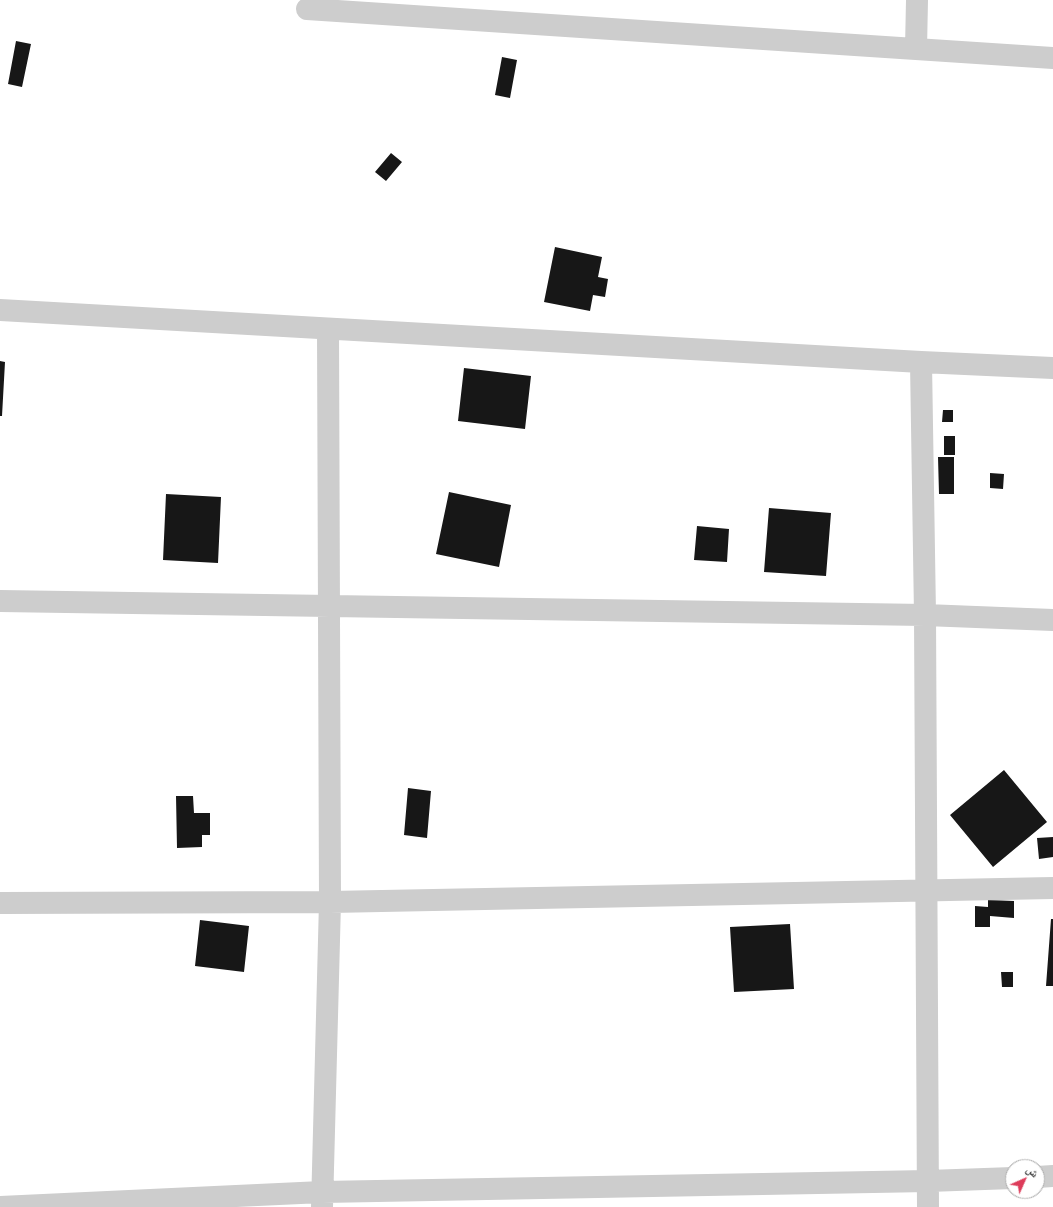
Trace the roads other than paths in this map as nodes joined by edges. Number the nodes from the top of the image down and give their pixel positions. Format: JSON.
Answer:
{"nodes":[{"id":1,"x":917,"y":0,"type":"edge"},
{"id":2,"x":307,"y":9,"type":"dead end"},
{"id":3,"x":916,"y":49,"type":"junction"},
{"id":4,"x":1053,"y":58,"type":"edge"},
{"id":5,"x":0,"y":310,"type":"edge"},
{"id":6,"x":328,"y":329,"type":"junction"},
{"id":7,"x":921,"y":362,"type":"junction"},
{"id":8,"x":1053,"y":368,"type":"edge"},
{"id":9,"x":0,"y":601,"type":"edge"},
{"id":10,"x":328,"y":606,"type":"junction"},
{"id":11,"x":925,"y":615,"type":"junction"},
{"id":12,"x":1053,"y":620,"type":"edge"},
{"id":13,"x":1053,"y":888,"type":"edge"},
{"id":14,"x":926,"y":891,"type":"junction"},
{"id":15,"x":330,"y":902,"type":"junction"},
{"id":16,"x":0,"y":903,"type":"edge"},
{"id":17,"x":1005,"y":1178,"type":"edge"},
{"id":18,"x":928,"y":1181,"type":"junction"},
{"id":19,"x":322,"y":1199,"type":"edge"},
{"id":20,"x":0,"y":1207,"type":"edge"},
{"id":21,"x":928,"y":1207,"type":"edge"}],
"edges":[{"from":1,"to":3,"type":"street"},
{"from":2,"to":3,"type":"street"},
{"from":3,"to":4,"type":"street"},
{"from":5,"to":6,"type":"street"},
{"from":6,"to":7,"type":"street"},
{"from":6,"to":10,"type":"street"},
{"from":7,"to":8,"type":"street"},
{"from":7,"to":11,"type":"street"},
{"from":9,"to":10,"type":"street"},
{"from":10,"to":11,"type":"street"},
{"from":10,"to":15,"type":"street"},
{"from":11,"to":12,"type":"street"},
{"from":11,"to":14,"type":"street"},
{"from":13,"to":14,"type":"street"},
{"from":14,"to":15,"type":"street"},
{"from":14,"to":18,"type":"street"},
{"from":15,"to":16,"type":"street"},
{"from":15,"to":19,"type":"street"},
{"from":17,"to":18,"type":"street"},
{"from":18,"to":19,"type":"street"},
{"from":18,"to":21,"type":"street"},
{"from":19,"to":20,"type":"street"}]}
